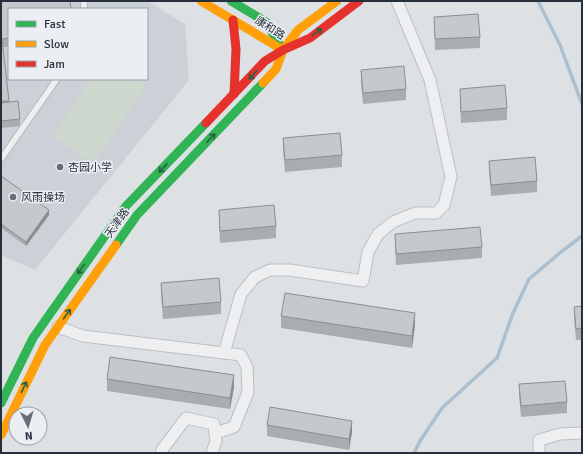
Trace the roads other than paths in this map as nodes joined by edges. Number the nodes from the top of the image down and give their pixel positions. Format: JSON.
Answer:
{"nodes":[{"id":1,"x":201,"y":1,"type":"edge"},
{"id":2,"x":231,"y":1,"type":"edge"},
{"id":3,"x":337,"y":1,"type":"edge"},
{"id":4,"x":359,"y":1,"type":"edge"},
{"id":5,"x":397,"y":1,"type":"edge"},
{"id":6,"x":233,"y":20,"type":"junction"},
{"id":7,"x":283,"y":50,"type":"junction"},
{"id":8,"x":56,"y":80,"type":"edge"},
{"id":9,"x":234,"y":94,"type":"junction"},
{"id":10,"x":1,"y":159,"type":"edge"},
{"id":11,"x":58,"y":327,"type":"junction"},
{"id":12,"x":224,"y":353,"type":"junction"},
{"id":13,"x":1,"y":403,"type":"edge"},
{"id":14,"x":215,"y":433,"type":"junction"},
{"id":15,"x":582,"y":434,"type":"edge"},
{"id":16,"x":1,"y":435,"type":"edge"},
{"id":17,"x":161,"y":453,"type":"edge"},
{"id":18,"x":212,"y":453,"type":"edge"},
{"id":19,"x":538,"y":453,"type":"edge"}],
"edges":[{"from":1,"to":6,"type":"main road","name":"康和路"},
{"from":2,"to":7,"type":"main road","name":"康和路"},
{"from":3,"to":7,"type":"main road","name":"天津路"},
{"from":7,"to":4,"type":"main road","name":"天津路","one_way":true},
{"from":5,"to":12,"type":"street"},
{"from":6,"to":7,"type":"main road","name":"康和路"},
{"from":6,"to":9,"type":"main road"},
{"from":7,"to":9,"type":"main road","name":"天津路","one_way":true},
{"from":11,"to":7,"type":"main road","name":"天津路","one_way":true},
{"from":8,"to":10,"type":"lane"},
{"from":9,"to":13,"type":"main road","name":"天津路","one_way":true},
{"from":11,"to":12,"type":"street"},
{"from":16,"to":11,"type":"main road","name":"天津路","one_way":true},
{"from":12,"to":14,"type":"street"},
{"from":14,"to":17,"type":"street"},
{"from":14,"to":18,"type":"street"},
{"from":15,"to":19,"type":"street"}]}
